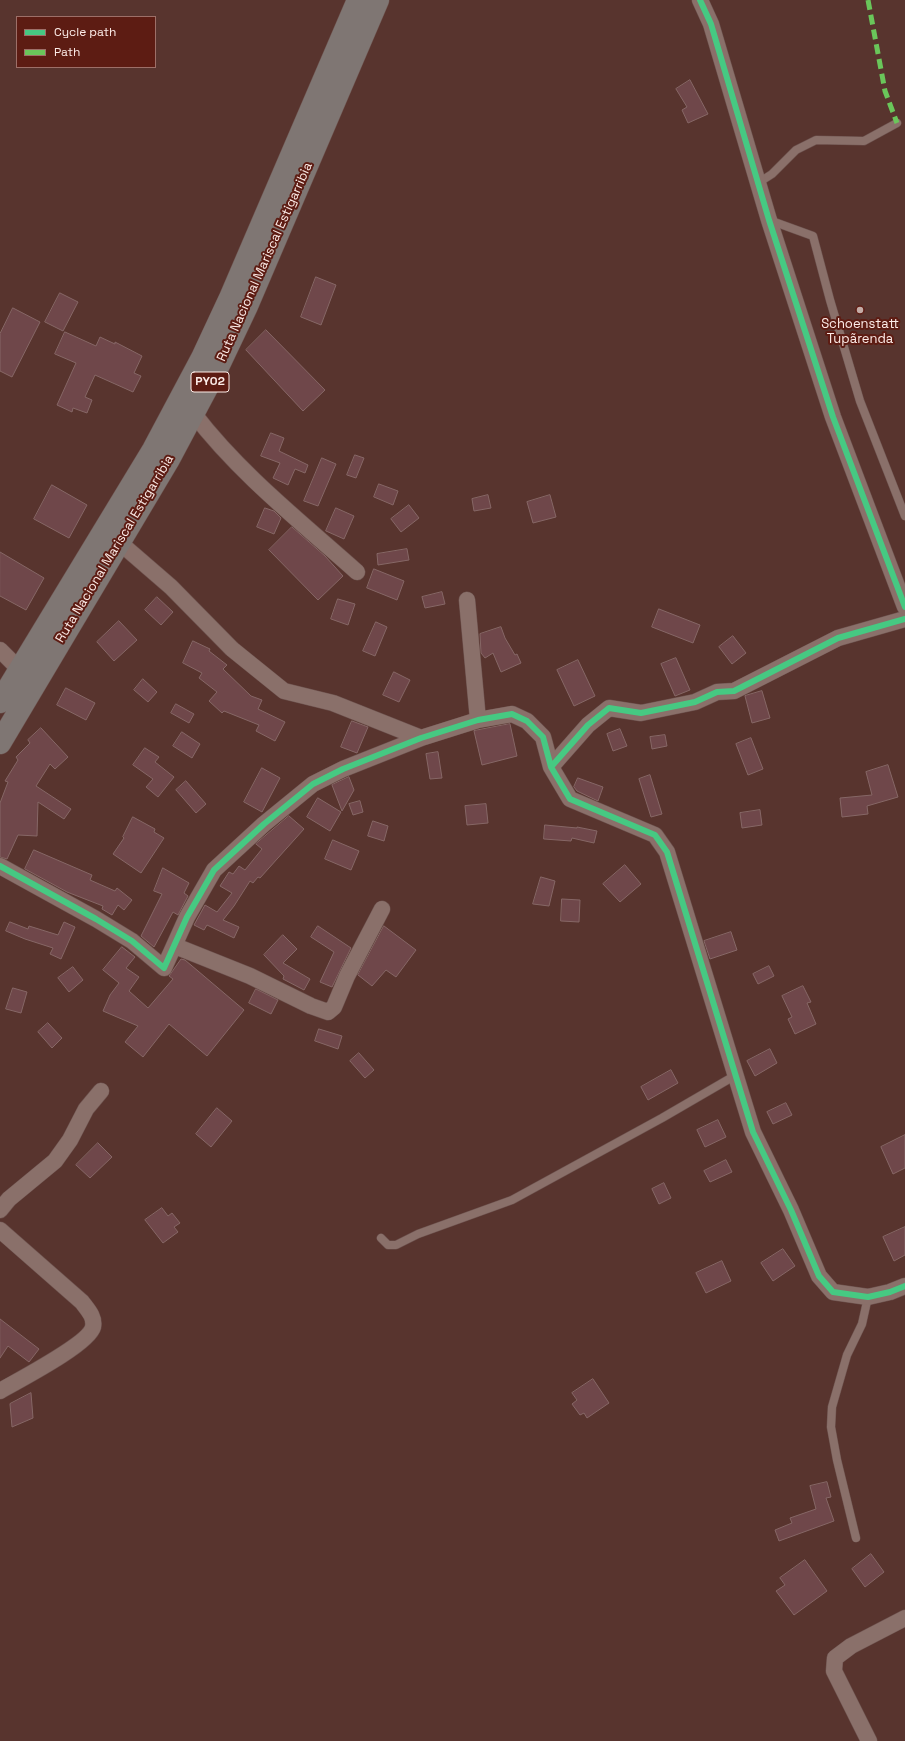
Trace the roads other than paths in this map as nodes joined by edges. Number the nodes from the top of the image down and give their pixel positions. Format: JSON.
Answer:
{"nodes":[{"id":1,"x":358,"y":0,"type":"edge"},
{"id":2,"x":378,"y":0,"type":"edge"},
{"id":3,"x":700,"y":0,"type":"edge"},
{"id":4,"x":897,"y":123,"type":"dead end"},
{"id":5,"x":758,"y":183,"type":"junction"},
{"id":6,"x":769,"y":220,"type":"junction"},
{"id":7,"x":194,"y":414,"type":"junction"},
{"id":8,"x":905,"y":516,"type":"edge"},
{"id":9,"x":118,"y":542,"type":"junction"},
{"id":10,"x":357,"y":572,"type":"dead end"},
{"id":11,"x":467,"y":600,"type":"dead end"},
{"id":12,"x":905,"y":607,"type":"edge"},
{"id":13,"x":905,"y":619,"type":"edge"},
{"id":14,"x":0,"y":650,"type":"edge"},
{"id":15,"x":20,"y":670,"type":"junction"},
{"id":16,"x":0,"y":702,"type":"edge"},
{"id":17,"x":478,"y":720,"type":"junction"},
{"id":18,"x":421,"y":738,"type":"junction"},
{"id":19,"x":0,"y":743,"type":"edge"},
{"id":20,"x":551,"y":767,"type":"junction"},
{"id":21,"x":0,"y":866,"type":"edge"},
{"id":22,"x":382,"y":909,"type":"dead end"},
{"id":23,"x":175,"y":946,"type":"junction"},
{"id":24,"x":736,"y":1075,"type":"junction"},
{"id":25,"x":101,"y":1091,"type":"dead end"},
{"id":26,"x":0,"y":1210,"type":"edge"},
{"id":27,"x":0,"y":1230,"type":"edge"},
{"id":28,"x":381,"y":1238,"type":"dead end"},
{"id":29,"x":905,"y":1286,"type":"edge"},
{"id":30,"x":868,"y":1297,"type":"junction"},
{"id":31,"x":0,"y":1391,"type":"edge"},
{"id":32,"x":856,"y":1538,"type":"dead end"},
{"id":33,"x":905,"y":1618,"type":"edge"},
{"id":34,"x":869,"y":1741,"type":"edge"}],
"edges":[{"from":1,"to":15,"type":"highway","name":"Ruta Nacional Mariscal Estigarribia","number":"PY02"},
{"from":2,"to":7,"type":"highway","name":"Ruta Nacional Mariscal Estigarribia","number":"PY02"},
{"from":3,"to":5,"type":"street"},
{"from":4,"to":5,"type":"lane"},
{"from":5,"to":6,"type":"street"},
{"from":6,"to":8,"type":"lane"},
{"from":6,"to":12,"type":"street"},
{"from":7,"to":9,"type":"highway","name":"Ruta Nacional Mariscal Estigarribia","number":"PY02"},
{"from":7,"to":10,"type":"street"},
{"from":9,"to":18,"type":"street"},
{"from":9,"to":19,"type":"highway","name":"Ruta Nacional Mariscal Estigarribia","number":"PY02"},
{"from":11,"to":17,"type":"street"},
{"from":13,"to":20,"type":"street"},
{"from":14,"to":15,"type":"street"},
{"from":15,"to":16,"type":"highway","name":"Ruta Nacional Mariscal Estigarribia","number":"PY02"},
{"from":17,"to":18,"type":"street"},
{"from":17,"to":20,"type":"street"},
{"from":18,"to":23,"type":"street"},
{"from":20,"to":24,"type":"street"},
{"from":21,"to":23,"type":"street"},
{"from":22,"to":23,"type":"street"},
{"from":24,"to":28,"type":"lane"},
{"from":24,"to":30,"type":"street"},
{"from":25,"to":26,"type":"street"},
{"from":27,"to":31,"type":"street"},
{"from":29,"to":30,"type":"street"},
{"from":30,"to":32,"type":"lane"},
{"from":33,"to":34,"type":"street"}]}
